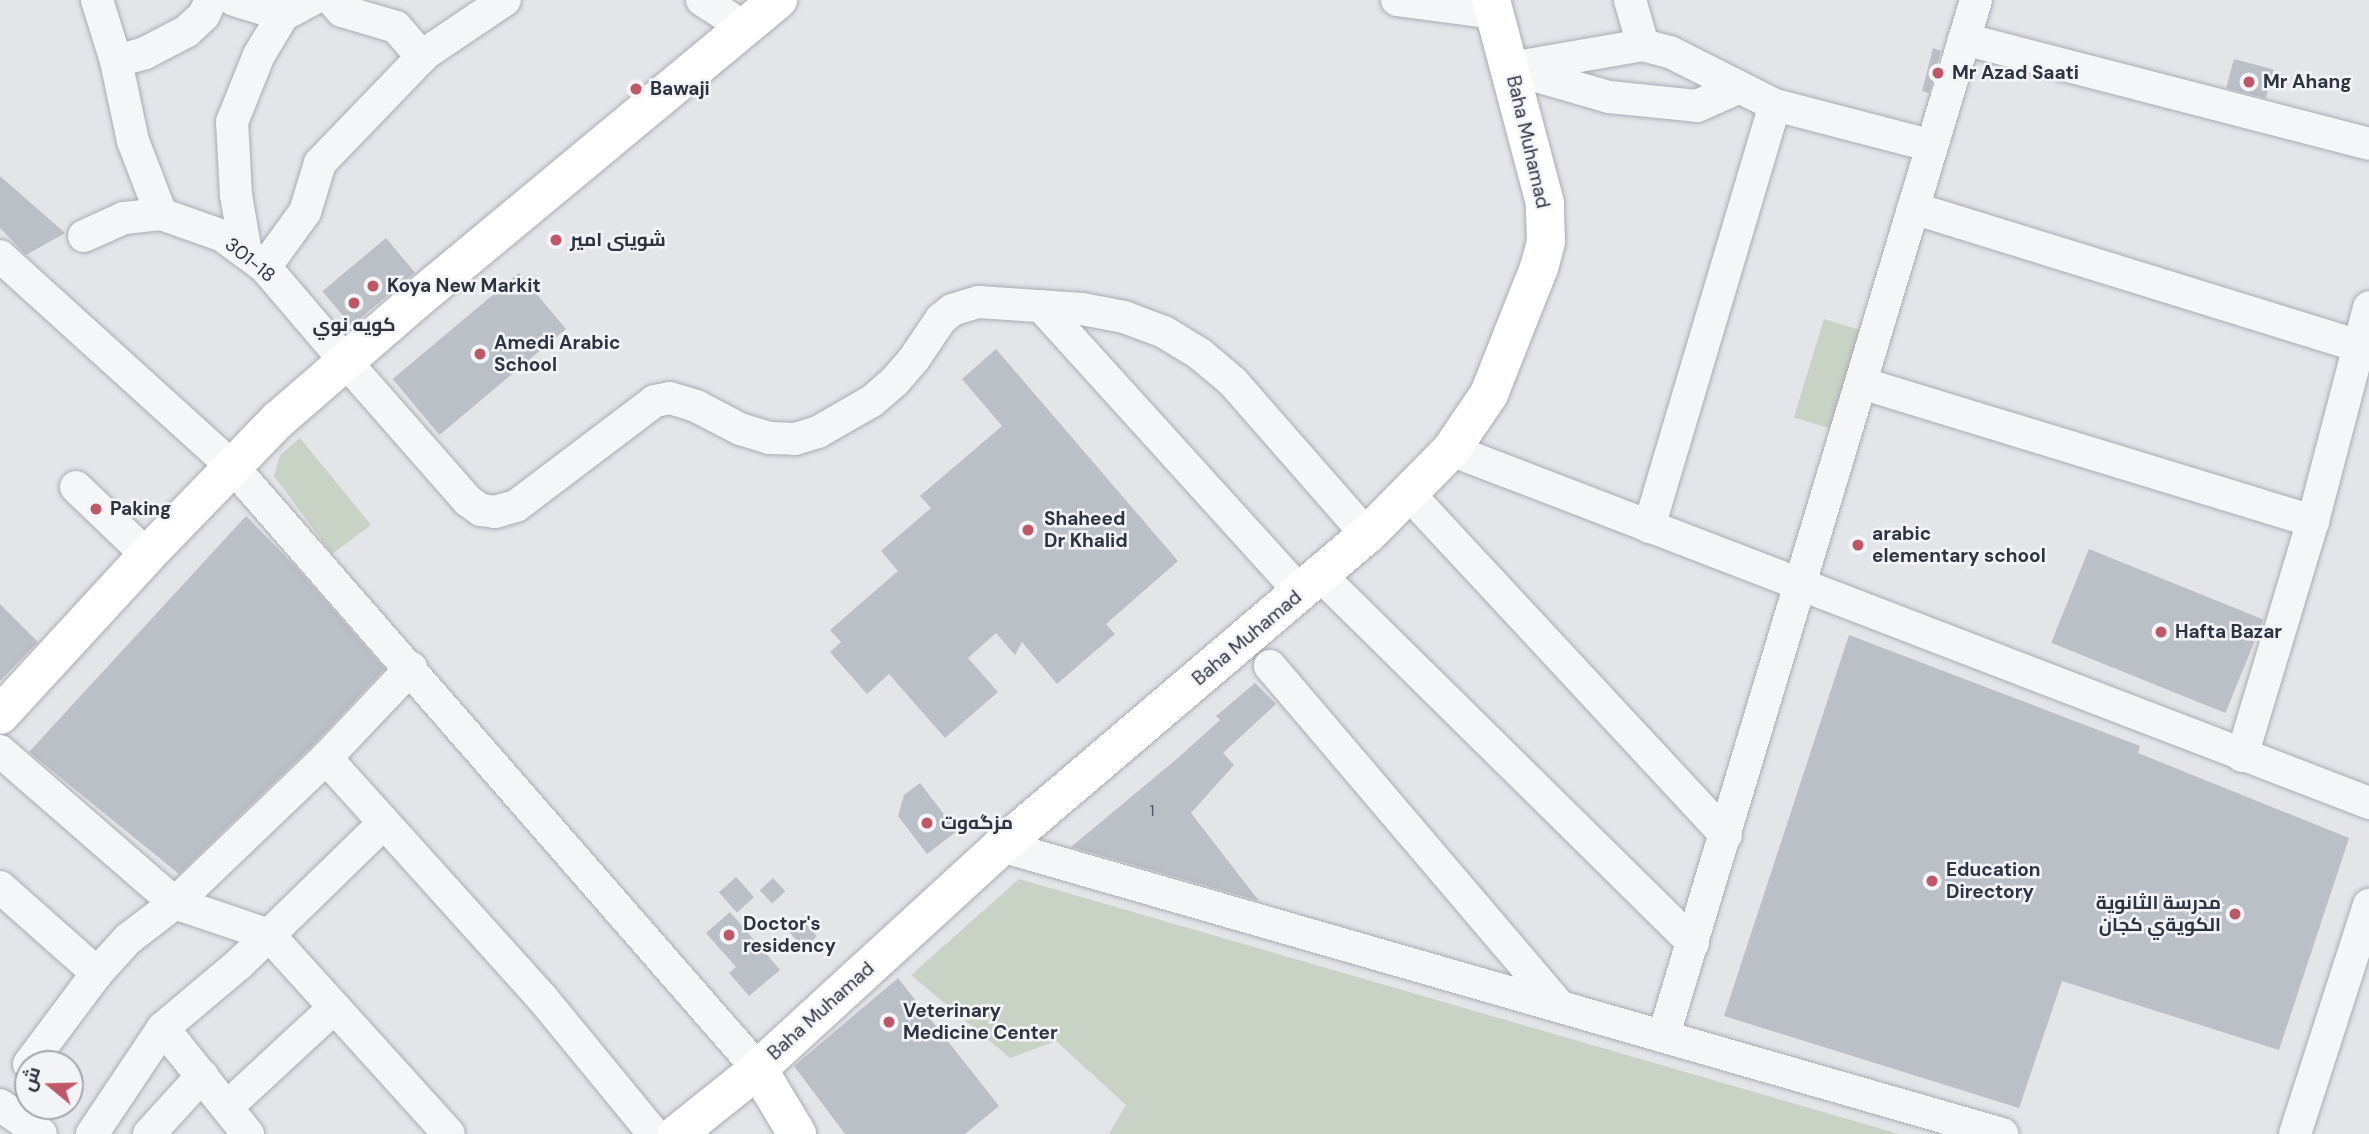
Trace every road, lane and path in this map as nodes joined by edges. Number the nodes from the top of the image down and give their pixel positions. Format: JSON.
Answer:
{"nodes":[{"id":1,"x":97,"y":0,"type":"edge"},
{"id":2,"x":211,"y":0,"type":"edge"},
{"id":3,"x":234,"y":0,"type":"edge"},
{"id":4,"x":312,"y":0,"type":"edge"},
{"id":5,"x":332,"y":0,"type":"edge"},
{"id":6,"x":702,"y":0,"type":"edge"},
{"id":7,"x":1397,"y":0,"type":"edge"},
{"id":8,"x":1630,"y":0,"type":"edge"},
{"id":9,"x":1976,"y":0,"type":"edge"},
{"id":10,"x":497,"y":1,"type":"edge"},
{"id":11,"x":1493,"y":6,"type":"edge"},
{"id":12,"x":765,"y":8,"type":"edge"},
{"id":13,"x":283,"y":15,"type":"junction"},
{"id":14,"x":1964,"y":39,"type":"junction"},
{"id":15,"x":1643,"y":45,"type":"junction"},
{"id":16,"x":422,"y":57,"type":"junction"},
{"id":17,"x":116,"y":61,"type":"junction"},
{"id":18,"x":1511,"y":68,"type":"junction"},
{"id":19,"x":1738,"y":88,"type":"junction"},
{"id":20,"x":1775,"y":105,"type":"junction"},
{"id":21,"x":2369,"y":144,"type":"edge"},
{"id":22,"x":1932,"y":146,"type":"junction"},
{"id":23,"x":1913,"y":208,"type":"junction"},
{"id":24,"x":160,"y":214,"type":"junction"},
{"id":25,"x":84,"y":236,"type":"dead end"},
{"id":26,"x":0,"y":256,"type":"edge"},
{"id":27,"x":256,"y":260,"type":"junction"},
{"id":28,"x":1041,"y":306,"type":"junction"},
{"id":29,"x":2369,"y":307,"type":"edge"},
{"id":30,"x":2360,"y":346,"type":"junction"},
{"id":31,"x":346,"y":362,"type":"junction"},
{"id":32,"x":1861,"y":383,"type":"junction"},
{"id":33,"x":1451,"y":450,"type":"junction"},
{"id":34,"x":232,"y":466,"type":"junction"},
{"id":35,"x":76,"y":487,"type":"dead end"},
{"id":36,"x":1408,"y":493,"type":"junction"},
{"id":37,"x":2313,"y":521,"type":"junction"},
{"id":38,"x":1649,"y":527,"type":"junction"},
{"id":39,"x":1367,"y":535,"type":"junction"},
{"id":40,"x":147,"y":555,"type":"junction"},
{"id":41,"x":1311,"y":584,"type":"junction"},
{"id":42,"x":1799,"y":586,"type":"junction"},
{"id":43,"x":1270,"y":666,"type":"dead end"},
{"id":44,"x":411,"y":668,"type":"junction"},
{"id":45,"x":0,"y":715,"type":"edge"},
{"id":46,"x":0,"y":751,"type":"edge"},
{"id":47,"x":2242,"y":756,"type":"junction"},
{"id":48,"x":326,"y":758,"type":"junction"},
{"id":49,"x":2369,"y":803,"type":"edge"},
{"id":50,"x":384,"y":823,"type":"junction"},
{"id":51,"x":1726,"y":835,"type":"junction"},
{"id":52,"x":1001,"y":846,"type":"junction"},
{"id":53,"x":0,"y":887,"type":"edge"},
{"id":54,"x":175,"y":903,"type":"junction"},
{"id":55,"x":2369,"y":905,"type":"edge"},
{"id":56,"x":268,"y":935,"type":"junction"},
{"id":57,"x":1693,"y":943,"type":"junction"},
{"id":58,"x":97,"y":973,"type":"junction"},
{"id":59,"x":1559,"y":1005,"type":"junction"},
{"id":60,"x":334,"y":1008,"type":"junction"},
{"id":61,"x":163,"y":1028,"type":"junction"},
{"id":62,"x":1664,"y":1035,"type":"junction"},
{"id":63,"x":40,"y":1050,"type":"edge"},
{"id":64,"x":758,"y":1069,"type":"junction"},
{"id":65,"x":201,"y":1076,"type":"junction"},
{"id":66,"x":14,"y":1085,"type":"edge"},
{"id":67,"x":0,"y":1104,"type":"edge"},
{"id":68,"x":226,"y":1107,"type":"junction"},
{"id":69,"x":41,"y":1134,"type":"edge"},
{"id":70,"x":92,"y":1134,"type":"edge"},
{"id":71,"x":149,"y":1134,"type":"edge"},
{"id":72,"x":248,"y":1134,"type":"edge"},
{"id":73,"x":449,"y":1134,"type":"edge"},
{"id":74,"x":654,"y":1134,"type":"edge"},
{"id":75,"x":677,"y":1134,"type":"edge"},
{"id":76,"x":797,"y":1134,"type":"edge"},
{"id":77,"x":2002,"y":1134,"type":"edge"},
{"id":78,"x":2295,"y":1134,"type":"edge"}],
"edges":[{"from":1,"to":17,"type":"street"},
{"from":2,"to":17,"type":"street"},
{"from":3,"to":13,"type":"street"},
{"from":4,"to":13,"type":"street"},
{"from":5,"to":16,"type":"street"},
{"from":6,"to":12,"type":"street"},
{"from":7,"to":11,"type":"street"},
{"from":8,"to":15,"type":"street"},
{"from":9,"to":14,"type":"street"},
{"from":10,"to":16,"type":"street"},
{"from":11,"to":18,"type":"main road","name":"Baha Muhamad"},
{"from":12,"to":31,"type":"main road"},
{"from":13,"to":27,"type":"street"},
{"from":14,"to":21,"type":"street"},
{"from":14,"to":22,"type":"street"},
{"from":15,"to":18,"type":"street"},
{"from":15,"to":19,"type":"street"},
{"from":16,"to":27,"type":"street"},
{"from":17,"to":24,"type":"street"},
{"from":18,"to":19,"type":"street"},
{"from":18,"to":33,"type":"main road","name":"Baha Muhamad"},
{"from":19,"to":20,"type":"street"},
{"from":20,"to":22,"type":"street"},
{"from":20,"to":38,"type":"street"},
{"from":22,"to":23,"type":"street"},
{"from":23,"to":30,"type":"street"},
{"from":23,"to":32,"type":"street"},
{"from":24,"to":25,"type":"street","name":"301-18"},
{"from":24,"to":27,"type":"street","name":"301-18"},
{"from":26,"to":34,"type":"street"},
{"from":27,"to":31,"type":"street","name":"301-18"},
{"from":28,"to":31,"type":"street","name":"301-18"},
{"from":28,"to":39,"type":"street","name":"301-18"},
{"from":28,"to":41,"type":"street"},
{"from":29,"to":30,"type":"street"},
{"from":30,"to":37,"type":"street"},
{"from":31,"to":34,"type":"main road"},
{"from":32,"to":37,"type":"street"},
{"from":32,"to":42,"type":"street"},
{"from":33,"to":36,"type":"main road","name":"Baha Muhamad"},
{"from":33,"to":38,"type":"street"},
{"from":34,"to":40,"type":"main road"},
{"from":34,"to":44,"type":"street"},
{"from":35,"to":40,"type":"street"},
{"from":36,"to":39,"type":"main road","name":"Baha Muhamad"},
{"from":36,"to":51,"type":"street"},
{"from":37,"to":47,"type":"street"},
{"from":38,"to":42,"type":"street"},
{"from":39,"to":41,"type":"main road","name":"Baha Muhamad"},
{"from":40,"to":45,"type":"main road"},
{"from":41,"to":52,"type":"main road","name":"Baha Muhamad"},
{"from":41,"to":57,"type":"street"},
{"from":42,"to":47,"type":"street"},
{"from":42,"to":51,"type":"street"},
{"from":43,"to":59,"type":"street"},
{"from":44,"to":48,"type":"street"},
{"from":44,"to":64,"type":"street"},
{"from":46,"to":54,"type":"street"},
{"from":47,"to":49,"type":"street"},
{"from":48,"to":50,"type":"street"},
{"from":48,"to":54,"type":"street"},
{"from":50,"to":56,"type":"street"},
{"from":50,"to":74,"type":"street"},
{"from":51,"to":57,"type":"street"},
{"from":52,"to":59,"type":"street"},
{"from":52,"to":64,"type":"main road","name":"Baha Muhamad"},
{"from":53,"to":58,"type":"street"},
{"from":54,"to":56,"type":"street"},
{"from":54,"to":58,"type":"street"},
{"from":55,"to":78,"type":"street"},
{"from":56,"to":60,"type":"street"},
{"from":56,"to":61,"type":"street"},
{"from":57,"to":62,"type":"street"},
{"from":58,"to":63,"type":"street"},
{"from":59,"to":62,"type":"street"},
{"from":60,"to":68,"type":"street"},
{"from":60,"to":73,"type":"street"},
{"from":61,"to":65,"type":"street"},
{"from":61,"to":70,"type":"street"},
{"from":62,"to":77,"type":"street"},
{"from":64,"to":75,"type":"main road","name":"Baha Muhamad"},
{"from":64,"to":76,"type":"main road"},
{"from":65,"to":68,"type":"street"},
{"from":65,"to":71,"type":"street"},
{"from":66,"to":67,"type":"street"},
{"from":67,"to":69,"type":"street"},
{"from":68,"to":72,"type":"street"}]}
